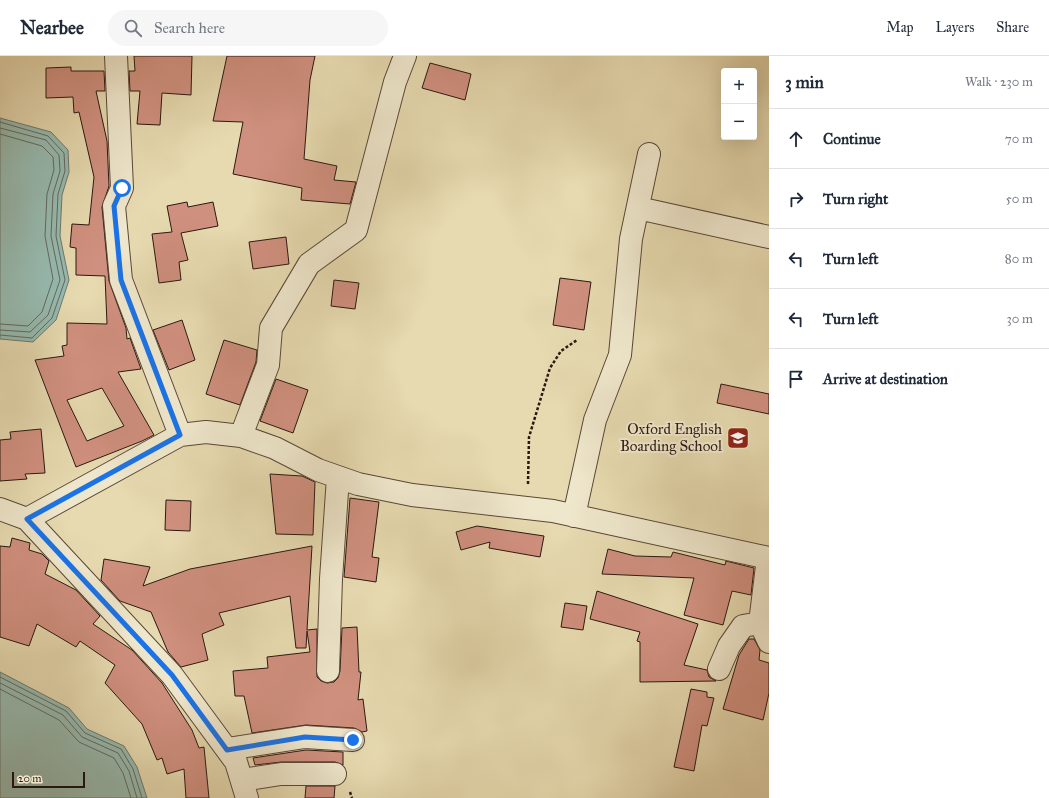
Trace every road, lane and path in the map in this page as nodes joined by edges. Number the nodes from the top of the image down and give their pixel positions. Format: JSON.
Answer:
{"nodes":[{"id":1,"x":116,"y":56,"type":"edge"},
{"id":2,"x":405,"y":56,"type":"edge"},
{"id":3,"x":649,"y":154,"type":"dead end"},
{"id":4,"x":638,"y":208,"type":"junction"},
{"id":5,"x":769,"y":237,"type":"edge"},
{"id":6,"x":577,"y":340,"type":"dead end"},
{"id":7,"x":180,"y":435,"type":"junction"},
{"id":8,"x":241,"y":436,"type":"junction"},
{"id":9,"x":338,"y":477,"type":"junction"},
{"id":10,"x":527,"y":508,"type":"junction"},
{"id":11,"x":0,"y":509,"type":"edge"},
{"id":12,"x":574,"y":516,"type":"junction"},
{"id":13,"x":27,"y":519,"type":"junction"},
{"id":14,"x":768,"y":558,"type":"edge"},
{"id":15,"x":765,"y":633,"type":"edge"},
{"id":16,"x":719,"y":669,"type":"dead end"},
{"id":17,"x":328,"y":671,"type":"dead end"},
{"id":18,"x":353,"y":740,"type":"dead end"},
{"id":19,"x":227,"y":750,"type":"junction"},
{"id":20,"x":335,"y":774,"type":"dead end"},
{"id":21,"x":244,"y":789,"type":"edge"}],
"edges":[{"from":1,"to":7,"type":"street"},
{"from":2,"to":8,"type":"street"},
{"from":3,"to":4,"type":"street"},
{"from":4,"to":5,"type":"street"},
{"from":4,"to":12,"type":"street"},
{"from":6,"to":10,"type":"path"},
{"from":7,"to":8,"type":"street"},
{"from":7,"to":13,"type":"street"},
{"from":8,"to":9,"type":"street"},
{"from":9,"to":10,"type":"street"},
{"from":9,"to":17,"type":"street"},
{"from":10,"to":12,"type":"street"},
{"from":11,"to":13,"type":"street"},
{"from":12,"to":14,"type":"street"},
{"from":13,"to":19,"type":"street"},
{"from":14,"to":15,"type":"street"},
{"from":15,"to":16,"type":"street"},
{"from":18,"to":19,"type":"street"},
{"from":19,"to":21,"type":"street"},
{"from":20,"to":21,"type":"street"}]}
